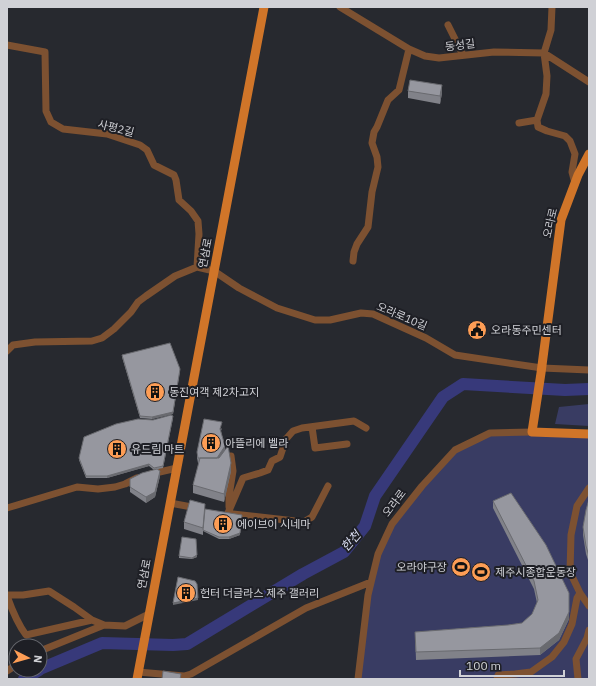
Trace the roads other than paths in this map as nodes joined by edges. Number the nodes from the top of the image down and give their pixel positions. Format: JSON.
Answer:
{"nodes":[{"id":1,"x":264,"y":7,"type":"edge"},
{"id":2,"x":340,"y":7,"type":"edge"},
{"id":3,"x":355,"y":7,"type":"edge"},
{"id":4,"x":552,"y":7,"type":"edge"},
{"id":5,"x":353,"y":15,"type":"junction"},
{"id":6,"x":448,"y":25,"type":"dead end"},
{"id":7,"x":7,"y":45,"type":"edge"},
{"id":8,"x":409,"y":49,"type":"junction"},
{"id":9,"x":544,"y":54,"type":"junction"},
{"id":10,"x":463,"y":55,"type":"junction"},
{"id":11,"x":589,"y":82,"type":"edge"},
{"id":12,"x":536,"y":120,"type":"junction"},
{"id":13,"x":519,"y":124,"type":"dead end"},
{"id":14,"x":589,"y":154,"type":"edge"},
{"id":15,"x":575,"y":183,"type":"junction"},
{"id":16,"x":353,"y":261,"type":"dead end"},
{"id":17,"x":196,"y":267,"type":"junction"},
{"id":18,"x":214,"y":271,"type":"junction"},
{"id":19,"x":10,"y":344,"type":"edge"},
{"id":20,"x":7,"y":351,"type":"edge"},
{"id":21,"x":589,"y":370,"type":"edge"},
{"id":22,"x":541,"y":371,"type":"junction"},
{"id":23,"x":312,"y":427,"type":"junction"},
{"id":24,"x":366,"y":428,"type":"dead end"},
{"id":25,"x":532,"y":432,"type":"junction"},
{"id":26,"x":589,"y":434,"type":"edge"},
{"id":27,"x":347,"y":444,"type":"dead end"},
{"id":28,"x":231,"y":456,"type":"edge"},
{"id":29,"x":177,"y":468,"type":"junction"},
{"id":30,"x":328,"y":486,"type":"dead end"},
{"id":31,"x":589,"y":488,"type":"edge"},
{"id":32,"x":170,"y":503,"type":"junction"},
{"id":33,"x":7,"y":508,"type":"edge"},
{"id":34,"x":206,"y":510,"type":"edge"},
{"id":35,"x":225,"y":513,"type":"junction"},
{"id":36,"x":372,"y":582,"type":"junction"},
{"id":37,"x":580,"y":593,"type":"junction"},
{"id":38,"x":7,"y":595,"type":"edge"},
{"id":39,"x":589,"y":606,"type":"edge"},
{"id":40,"x":149,"y":614,"type":"junction"},
{"id":41,"x":92,"y":620,"type":"junction"},
{"id":42,"x":104,"y":625,"type":"junction"},
{"id":43,"x":589,"y":633,"type":"edge"},
{"id":44,"x":48,"y":647,"type":"edge"},
{"id":45,"x":138,"y":673,"type":"edge"},
{"id":46,"x":191,"y":677,"type":"edge"},
{"id":47,"x":358,"y":679,"type":"edge"},
{"id":48,"x":497,"y":679,"type":"edge"},
{"id":49,"x":578,"y":679,"type":"edge"}],
"edges":[{"from":1,"to":18,"type":"main road","name":"연삼로"},
{"from":2,"to":5,"type":"street","name":"동성길"},
{"from":3,"to":5,"type":"street"},
{"from":4,"to":9,"type":"street"},
{"from":5,"to":8,"type":"street","name":"동성길"},
{"from":6,"to":10,"type":"street"},
{"from":7,"to":17,"type":"street","name":"사평2길"},
{"from":8,"to":10,"type":"street","name":"동성길"},
{"from":8,"to":16,"type":"street"},
{"from":9,"to":10,"type":"street","name":"동성길"},
{"from":9,"to":11,"type":"street","name":"동성길"},
{"from":9,"to":12,"type":"street"},
{"from":12,"to":13,"type":"street"},
{"from":12,"to":15,"type":"street"},
{"from":14,"to":15,"type":"main road","name":"오라로"},
{"from":15,"to":22,"type":"main road","name":"오라로"},
{"from":17,"to":18,"type":"street"},
{"from":17,"to":19,"type":"street"},
{"from":18,"to":22,"type":"street","name":"오라로10길"},
{"from":18,"to":29,"type":"main road","name":"연삼로"},
{"from":19,"to":20,"type":"street"},
{"from":21,"to":22,"type":"street","name":"오라로10길"},
{"from":22,"to":25,"type":"main road","name":"오라로"},
{"from":23,"to":24,"type":"street"},
{"from":23,"to":27,"type":"street"},
{"from":23,"to":35,"type":"street"},
{"from":25,"to":26,"type":"main road"},
{"from":25,"to":36,"type":"street","name":"오라로"},
{"from":28,"to":35,"type":"street"},
{"from":29,"to":32,"type":"main road","name":"연삼로"},
{"from":29,"to":33,"type":"street"},
{"from":30,"to":35,"type":"street"},
{"from":31,"to":37,"type":"street"},
{"from":32,"to":34,"type":"street"},
{"from":32,"to":40,"type":"main road","name":"연삼로"},
{"from":36,"to":46,"type":"street"},
{"from":36,"to":47,"type":"street","name":"오라로"},
{"from":37,"to":39,"type":"street"},
{"from":37,"to":48,"type":"street"},
{"from":38,"to":41,"type":"street"},
{"from":38,"to":41,"type":"street"},
{"from":40,"to":42,"type":"street"},
{"from":40,"to":45,"type":"main road","name":"연삼로"},
{"from":41,"to":42,"type":"street"},
{"from":42,"to":44,"type":"street"},
{"from":43,"to":49,"type":"street"},
{"from":45,"to":46,"type":"street"}]}
